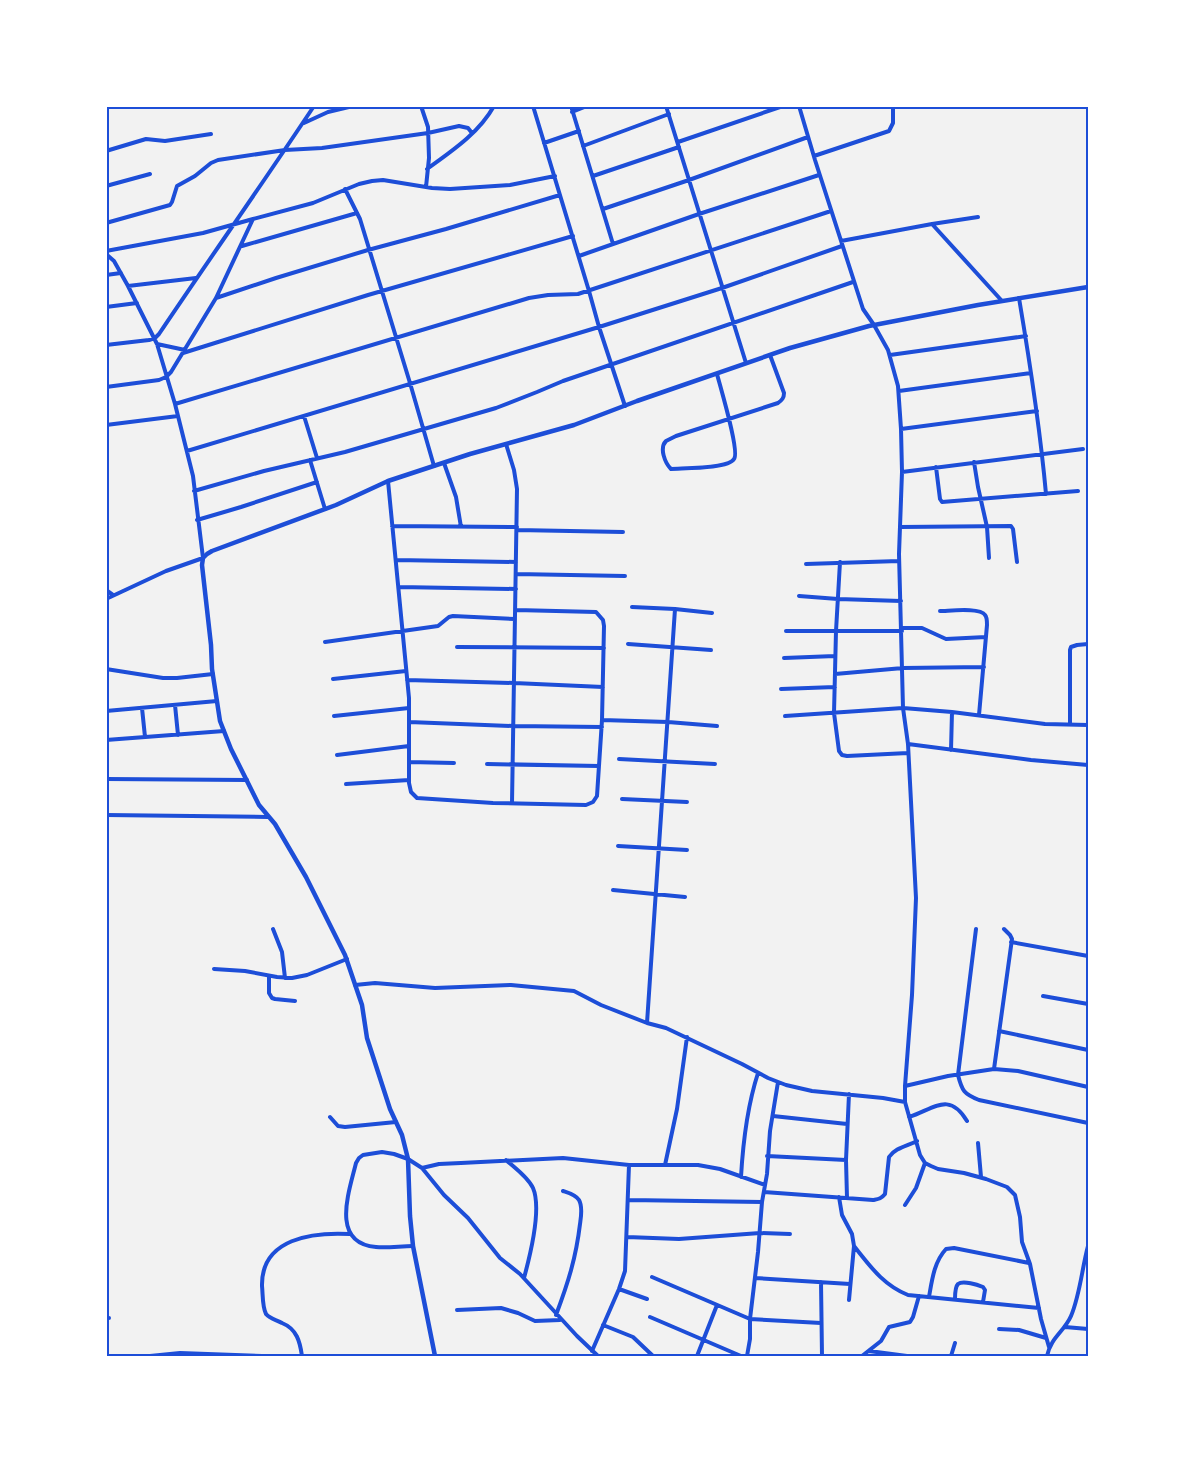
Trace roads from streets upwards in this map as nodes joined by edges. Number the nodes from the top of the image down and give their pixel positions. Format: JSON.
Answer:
{"nodes":[{"id":1,"x":314,"y":106,"type":"edge"},
{"id":2,"x":353,"y":106,"type":"edge"},
{"id":3,"x":421,"y":106,"type":"edge"},
{"id":4,"x":494,"y":106,"type":"edge"},
{"id":5,"x":532,"y":106,"type":"edge"},
{"id":6,"x":587,"y":106,"type":"edge"},
{"id":7,"x":666,"y":106,"type":"edge"},
{"id":8,"x":783,"y":106,"type":"edge"},
{"id":9,"x":799,"y":106,"type":"edge"},
{"id":10,"x":893,"y":106,"type":"edge"},
{"id":11,"x":572,"y":109,"type":"edge"},
{"id":12,"x":669,"y":114,"type":"junction"},
{"id":13,"x":303,"y":123,"type":"junction"},
{"id":14,"x":579,"y":131,"type":"junction"},
{"id":15,"x":428,"y":133,"type":"junction"},
{"id":16,"x":211,"y":134,"type":"dead end"},
{"id":17,"x":472,"y":134,"type":"junction"},
{"id":18,"x":808,"y":137,"type":"junction"},
{"id":19,"x":544,"y":143,"type":"junction"},
{"id":20,"x":678,"y":145,"type":"junction"},
{"id":21,"x":583,"y":146,"type":"junction"},
{"id":22,"x":285,"y":150,"type":"junction"},
{"id":23,"x":106,"y":151,"type":"edge"},
{"id":24,"x":814,"y":156,"type":"junction"},
{"id":25,"x":428,"y":169,"type":"junction"},
{"id":26,"x":150,"y":174,"type":"dead end"},
{"id":27,"x":819,"y":175,"type":"junction"},
{"id":28,"x":555,"y":176,"type":"junction"},
{"id":29,"x":593,"y":176,"type":"junction"},
{"id":30,"x":689,"y":180,"type":"junction"},
{"id":31,"x":106,"y":186,"type":"edge"},
{"id":32,"x":426,"y":187,"type":"junction"},
{"id":33,"x":345,"y":189,"type":"junction"},
{"id":34,"x":560,"y":195,"type":"junction"},
{"id":35,"x":603,"y":209,"type":"junction"},
{"id":36,"x":831,"y":211,"type":"junction"},
{"id":37,"x":357,"y":213,"type":"junction"},
{"id":38,"x":699,"y":214,"type":"junction"},
{"id":39,"x":978,"y":217,"type":"dead end"},
{"id":40,"x":253,"y":219,"type":"junction"},
{"id":41,"x":106,"y":223,"type":"edge"},
{"id":42,"x":235,"y":223,"type":"junction"},
{"id":43,"x":932,"y":224,"type":"junction"},
{"id":44,"x":573,"y":236,"type":"junction"},
{"id":45,"x":841,"y":243,"type":"junction"},
{"id":46,"x":613,"y":244,"type":"junction"},
{"id":47,"x":241,"y":246,"type":"junction"},
{"id":48,"x":368,"y":250,"type":"junction"},
{"id":49,"x":711,"y":251,"type":"junction"},
{"id":50,"x":106,"y":252,"type":"edge"},
{"id":51,"x":579,"y":256,"type":"junction"},
{"id":52,"x":121,"y":273,"type":"junction"},
{"id":53,"x":106,"y":275,"type":"edge"},
{"id":54,"x":196,"y":278,"type":"junction"},
{"id":55,"x":853,"y":282,"type":"junction"},
{"id":56,"x":128,"y":286,"type":"junction"},
{"id":57,"x":1089,"y":287,"type":"edge"},
{"id":58,"x":722,"y":288,"type":"junction"},
{"id":59,"x":381,"y":291,"type":"junction"},
{"id":60,"x":589,"y":291,"type":"junction"},
{"id":61,"x":216,"y":298,"type":"junction"},
{"id":62,"x":1019,"y":298,"type":"junction"},
{"id":63,"x":1002,"y":301,"type":"junction"},
{"id":64,"x":137,"y":303,"type":"junction"},
{"id":65,"x":106,"y":307,"type":"edge"},
{"id":66,"x":733,"y":323,"type":"junction"},
{"id":67,"x":874,"y":325,"type":"junction"},
{"id":68,"x":599,"y":327,"type":"junction"},
{"id":69,"x":1026,"y":336,"type":"junction"},
{"id":70,"x":155,"y":338,"type":"junction"},
{"id":71,"x":396,"y":339,"type":"junction"},
{"id":72,"x":157,"y":344,"type":"junction"},
{"id":73,"x":106,"y":345,"type":"edge"},
{"id":74,"x":184,"y":352,"type":"junction"},
{"id":75,"x":770,"y":355,"type":"junction"},
{"id":76,"x":889,"y":355,"type":"junction"},
{"id":77,"x":746,"y":363,"type":"junction"},
{"id":78,"x":612,"y":364,"type":"junction"},
{"id":79,"x":1031,"y":373,"type":"junction"},
{"id":80,"x":717,"y":374,"type":"junction"},
{"id":81,"x":166,"y":377,"type":"junction"},
{"id":82,"x":410,"y":383,"type":"junction"},
{"id":83,"x":106,"y":387,"type":"edge"},
{"id":84,"x":898,"y":391,"type":"junction"},
{"id":85,"x":175,"y":404,"type":"junction"},
{"id":86,"x":625,"y":406,"type":"junction"},
{"id":87,"x":1037,"y":411,"type":"junction"},
{"id":88,"x":178,"y":416,"type":"junction"},
{"id":89,"x":304,"y":416,"type":"junction"},
{"id":90,"x":729,"y":419,"type":"junction"},
{"id":91,"x":106,"y":425,"type":"edge"},
{"id":92,"x":423,"y":429,"type":"junction"},
{"id":93,"x":901,"y":429,"type":"junction"},
{"id":94,"x":506,"y":444,"type":"junction"},
{"id":95,"x":1083,"y":448,"type":"dead end"},
{"id":96,"x":187,"y":451,"type":"junction"},
{"id":97,"x":1042,"y":454,"type":"junction"},
{"id":98,"x":317,"y":458,"type":"junction"},
{"id":99,"x":310,"y":460,"type":"junction"},
{"id":100,"x":974,"y":462,"type":"junction"},
{"id":101,"x":444,"y":463,"type":"junction"},
{"id":102,"x":434,"y":466,"type":"junction"},
{"id":103,"x":936,"y":467,"type":"junction"},
{"id":104,"x":902,"y":472,"type":"junction"},
{"id":105,"x":388,"y":481,"type":"junction"},
{"id":106,"x":317,"y":483,"type":"junction"},
{"id":107,"x":194,"y":491,"type":"junction"},
{"id":108,"x":1078,"y":491,"type":"dead end"},
{"id":109,"x":1046,"y":494,"type":"junction"},
{"id":110,"x":981,"y":499,"type":"junction"},
{"id":111,"x":325,"y":510,"type":"junction"},
{"id":112,"x":197,"y":520,"type":"junction"},
{"id":113,"x":392,"y":526,"type":"junction"},
{"id":114,"x":461,"y":527,"type":"junction"},
{"id":115,"x":900,"y":527,"type":"junction"},
{"id":116,"x":987,"y":527,"type":"junction"},
{"id":117,"x":517,"y":528,"type":"junction"},
{"id":118,"x":624,"y":532,"type":"dead end"},
{"id":119,"x":203,"y":558,"type":"junction"},
{"id":120,"x":989,"y":558,"type":"dead end"},
{"id":121,"x":396,"y":560,"type":"junction"},
{"id":122,"x":899,"y":561,"type":"junction"},
{"id":123,"x":516,"y":562,"type":"junction"},
{"id":124,"x":840,"y":562,"type":"junction"},
{"id":125,"x":1017,"y":562,"type":"dead end"},
{"id":126,"x":806,"y":564,"type":"dead end"},
{"id":127,"x":516,"y":574,"type":"junction"},
{"id":128,"x":625,"y":576,"type":"dead end"},
{"id":129,"x":399,"y":587,"type":"junction"},
{"id":130,"x":516,"y":589,"type":"junction"},
{"id":131,"x":106,"y":590,"type":"edge"},
{"id":132,"x":114,"y":596,"type":"junction"},
{"id":133,"x":799,"y":596,"type":"dead end"},
{"id":134,"x":106,"y":598,"type":"edge"},
{"id":135,"x":838,"y":599,"type":"junction"},
{"id":136,"x":901,"y":600,"type":"junction"},
{"id":137,"x":632,"y":607,"type":"dead end"},
{"id":138,"x":675,"y":609,"type":"junction"},
{"id":139,"x":516,"y":610,"type":"junction"},
{"id":140,"x":940,"y":611,"type":"dead end"},
{"id":141,"x":712,"y":613,"type":"dead end"},
{"id":142,"x":516,"y":619,"type":"junction"},
{"id":143,"x":902,"y":629,"type":"junction"},
{"id":144,"x":402,"y":630,"type":"junction"},
{"id":145,"x":786,"y":631,"type":"dead end"},
{"id":146,"x":836,"y":631,"type":"junction"},
{"id":147,"x":986,"y":637,"type":"junction"},
{"id":148,"x":325,"y":642,"type":"dead end"},
{"id":149,"x":628,"y":644,"type":"dead end"},
{"id":150,"x":1089,"y":644,"type":"edge"},
{"id":151,"x":457,"y":647,"type":"dead end"},
{"id":152,"x":673,"y":647,"type":"junction"},
{"id":153,"x":515,"y":648,"type":"junction"},
{"id":154,"x":604,"y":648,"type":"junction"},
{"id":155,"x":711,"y":650,"type":"dead end"},
{"id":156,"x":836,"y":656,"type":"junction"},
{"id":157,"x":784,"y":658,"type":"dead end"},
{"id":158,"x":984,"y":666,"type":"junction"},
{"id":159,"x":903,"y":668,"type":"junction"},
{"id":160,"x":106,"y":669,"type":"edge"},
{"id":161,"x":406,"y":671,"type":"junction"},
{"id":162,"x":213,"y":674,"type":"junction"},
{"id":163,"x":835,"y":674,"type":"junction"},
{"id":164,"x":333,"y":679,"type":"dead end"},
{"id":165,"x":407,"y":680,"type":"junction"},
{"id":166,"x":514,"y":682,"type":"junction"},
{"id":167,"x":603,"y":687,"type":"junction"},
{"id":168,"x":835,"y":687,"type":"junction"},
{"id":169,"x":781,"y":689,"type":"dead end"},
{"id":170,"x":217,"y":701,"type":"junction"},
{"id":171,"x":176,"y":705,"type":"junction"},
{"id":172,"x":142,"y":708,"type":"junction"},
{"id":173,"x":409,"y":708,"type":"junction"},
{"id":174,"x":903,"y":708,"type":"junction"},
{"id":175,"x":106,"y":711,"type":"edge"},
{"id":176,"x":952,"y":712,"type":"junction"},
{"id":177,"x":834,"y":713,"type":"junction"},
{"id":178,"x":980,"y":715,"type":"junction"},
{"id":179,"x":334,"y":716,"type":"dead end"},
{"id":180,"x":786,"y":716,"type":"dead end"},
{"id":181,"x":602,"y":720,"type":"junction"},
{"id":182,"x":409,"y":722,"type":"junction"},
{"id":183,"x":668,"y":722,"type":"junction"},
{"id":184,"x":1070,"y":724,"type":"junction"},
{"id":185,"x":1089,"y":725,"type":"edge"},
{"id":186,"x":513,"y":726,"type":"junction"},
{"id":187,"x":717,"y":726,"type":"dead end"},
{"id":188,"x":602,"y":727,"type":"junction"},
{"id":189,"x":224,"y":731,"type":"junction"},
{"id":190,"x":178,"y":735,"type":"junction"},
{"id":191,"x":145,"y":737,"type":"junction"},
{"id":192,"x":106,"y":740,"type":"edge"},
{"id":193,"x":908,"y":744,"type":"junction"},
{"id":194,"x":410,"y":746,"type":"junction"},
{"id":195,"x":951,"y":750,"type":"junction"},
{"id":196,"x":908,"y":753,"type":"junction"},
{"id":197,"x":337,"y":755,"type":"dead end"},
{"id":198,"x":619,"y":759,"type":"dead end"},
{"id":199,"x":665,"y":761,"type":"junction"},
{"id":200,"x":409,"y":762,"type":"junction"},
{"id":201,"x":454,"y":763,"type":"dead end"},
{"id":202,"x":487,"y":764,"type":"dead end"},
{"id":203,"x":512,"y":764,"type":"junction"},
{"id":204,"x":715,"y":764,"type":"dead end"},
{"id":205,"x":1089,"y":765,"type":"edge"},
{"id":206,"x":599,"y":766,"type":"junction"},
{"id":207,"x":106,"y":779,"type":"edge"},
{"id":208,"x":247,"y":780,"type":"junction"},
{"id":209,"x":409,"y":780,"type":"junction"},
{"id":210,"x":346,"y":784,"type":"dead end"},
{"id":211,"x":622,"y":799,"type":"dead end"},
{"id":212,"x":662,"y":800,"type":"junction"},
{"id":213,"x":687,"y":802,"type":"dead end"},
{"id":214,"x":512,"y":803,"type":"junction"},
{"id":215,"x":106,"y":815,"type":"edge"},
{"id":216,"x":268,"y":817,"type":"junction"},
{"id":217,"x":618,"y":846,"type":"dead end"},
{"id":218,"x":659,"y":848,"type":"junction"},
{"id":219,"x":687,"y":850,"type":"dead end"},
{"id":220,"x":613,"y":890,"type":"dead end"},
{"id":221,"x":657,"y":894,"type":"junction"},
{"id":222,"x":685,"y":897,"type":"dead end"},
{"id":223,"x":273,"y":929,"type":"dead end"},
{"id":224,"x":976,"y":929,"type":"dead end"},
{"id":225,"x":1005,"y":929,"type":"dead end"},
{"id":226,"x":1011,"y":942,"type":"junction"},
{"id":227,"x":1089,"y":957,"type":"edge"},
{"id":228,"x":346,"y":959,"type":"junction"},
{"id":229,"x":214,"y":969,"type":"dead end"},
{"id":230,"x":269,"y":976,"type":"junction"},
{"id":231,"x":285,"y":978,"type":"junction"},
{"id":232,"x":355,"y":985,"type":"junction"},
{"id":233,"x":1043,"y":996,"type":"dead end"},
{"id":234,"x":295,"y":1001,"type":"dead end"},
{"id":235,"x":1089,"y":1004,"type":"edge"},
{"id":236,"x":647,"y":1023,"type":"junction"},
{"id":237,"x":999,"y":1031,"type":"junction"},
{"id":238,"x":687,"y":1037,"type":"junction"},
{"id":239,"x":1089,"y":1050,"type":"edge"},
{"id":240,"x":994,"y":1070,"type":"junction"},
{"id":241,"x":758,"y":1073,"type":"junction"},
{"id":242,"x":958,"y":1075,"type":"junction"},
{"id":243,"x":778,"y":1082,"type":"junction"},
{"id":244,"x":905,"y":1086,"type":"junction"},
{"id":245,"x":1089,"y":1087,"type":"edge"},
{"id":246,"x":849,"y":1094,"type":"junction"},
{"id":247,"x":905,"y":1102,"type":"junction"},
{"id":248,"x":773,"y":1116,"type":"junction"},
{"id":249,"x":909,"y":1117,"type":"junction"},
{"id":250,"x":330,"y":1118,"type":"dead end"},
{"id":251,"x":967,"y":1121,"type":"dead end"},
{"id":252,"x":396,"y":1122,"type":"junction"},
{"id":253,"x":1089,"y":1123,"type":"edge"},
{"id":254,"x":847,"y":1124,"type":"junction"},
{"id":255,"x":917,"y":1142,"type":"junction"},
{"id":256,"x":978,"y":1143,"type":"dead end"},
{"id":257,"x":768,"y":1156,"type":"junction"},
{"id":258,"x":408,"y":1159,"type":"junction"},
{"id":259,"x":846,"y":1160,"type":"junction"},
{"id":260,"x":507,"y":1161,"type":"junction"},
{"id":261,"x":926,"y":1162,"type":"junction"},
{"id":262,"x":629,"y":1165,"type":"junction"},
{"id":263,"x":665,"y":1165,"type":"junction"},
{"id":264,"x":422,"y":1168,"type":"junction"},
{"id":265,"x":741,"y":1177,"type":"junction"},
{"id":266,"x":981,"y":1177,"type":"junction"},
{"id":267,"x":765,"y":1185,"type":"junction"},
{"id":268,"x":563,"y":1191,"type":"dead end"},
{"id":269,"x":764,"y":1192,"type":"junction"},
{"id":270,"x":839,"y":1197,"type":"junction"},
{"id":271,"x":847,"y":1198,"type":"junction"},
{"id":272,"x":629,"y":1200,"type":"junction"},
{"id":273,"x":762,"y":1202,"type":"junction"},
{"id":274,"x":905,"y":1204,"type":"dead end"},
{"id":275,"x":760,"y":1233,"type":"junction"},
{"id":276,"x":350,"y":1234,"type":"junction"},
{"id":277,"x":790,"y":1234,"type":"dead end"},
{"id":278,"x":626,"y":1237,"type":"junction"},
{"id":279,"x":413,"y":1246,"type":"junction"},
{"id":280,"x":854,"y":1246,"type":"junction"},
{"id":281,"x":1089,"y":1246,"type":"edge"},
{"id":282,"x":106,"y":1259,"type":"edge"},
{"id":283,"x":1030,"y":1263,"type":"junction"},
{"id":284,"x":106,"y":1266,"type":"edge"},
{"id":285,"x":652,"y":1277,"type":"dead end"},
{"id":286,"x":524,"y":1278,"type":"junction"},
{"id":287,"x":755,"y":1278,"type":"junction"},
{"id":288,"x":820,"y":1282,"type":"junction"},
{"id":289,"x":850,"y":1284,"type":"junction"},
{"id":290,"x":619,"y":1289,"type":"junction"},
{"id":291,"x":919,"y":1296,"type":"junction"},
{"id":292,"x":929,"y":1297,"type":"junction"},
{"id":293,"x":647,"y":1299,"type":"dead end"},
{"id":294,"x":955,"y":1299,"type":"junction"},
{"id":295,"x":849,"y":1300,"type":"dead end"},
{"id":296,"x":983,"y":1302,"type":"junction"},
{"id":297,"x":717,"y":1305,"type":"junction"},
{"id":298,"x":1039,"y":1308,"type":"junction"},
{"id":299,"x":457,"y":1310,"type":"dead end"},
{"id":300,"x":556,"y":1315,"type":"junction"},
{"id":301,"x":650,"y":1317,"type":"dead end"},
{"id":302,"x":750,"y":1318,"type":"junction"},
{"id":303,"x":561,"y":1320,"type":"junction"},
{"id":304,"x":821,"y":1323,"type":"junction"},
{"id":305,"x":603,"y":1325,"type":"junction"},
{"id":306,"x":1064,"y":1327,"type":"junction"},
{"id":307,"x":999,"y":1329,"type":"dead end"},
{"id":308,"x":1089,"y":1329,"type":"edge"},
{"id":309,"x":1047,"y":1338,"type":"junction"},
{"id":310,"x":703,"y":1340,"type":"junction"},
{"id":311,"x":955,"y":1343,"type":"dead end"},
{"id":312,"x":1049,"y":1347,"type":"junction"},
{"id":313,"x":592,"y":1351,"type":"junction"},
{"id":314,"x":868,"y":1351,"type":"junction"},
{"id":315,"x":150,"y":1356,"type":"edge"},
{"id":316,"x":262,"y":1356,"type":"edge"},
{"id":317,"x":302,"y":1356,"type":"edge"},
{"id":318,"x":435,"y":1356,"type":"edge"},
{"id":319,"x":598,"y":1356,"type":"edge"},
{"id":320,"x":653,"y":1356,"type":"edge"},
{"id":321,"x":697,"y":1356,"type":"edge"},
{"id":322,"x":741,"y":1356,"type":"edge"},
{"id":323,"x":747,"y":1356,"type":"edge"},
{"id":324,"x":822,"y":1356,"type":"edge"},
{"id":325,"x":862,"y":1356,"type":"edge"},
{"id":326,"x":907,"y":1356,"type":"edge"},
{"id":327,"x":951,"y":1356,"type":"edge"},
{"id":328,"x":1047,"y":1356,"type":"edge"}],
"edges":[{"from":1,"to":13,"type":"street"},
{"from":2,"to":13,"type":"street"},
{"from":3,"to":15,"type":"street"},
{"from":4,"to":17,"type":"street"},
{"from":5,"to":19,"type":"street"},
{"from":6,"to":11,"type":"street"},
{"from":7,"to":12,"type":"street"},
{"from":8,"to":20,"type":"street"},
{"from":9,"to":18,"type":"street"},
{"from":10,"to":24,"type":"street"},
{"from":11,"to":14,"type":"street"},
{"from":12,"to":20,"type":"street"},
{"from":12,"to":21,"type":"street"},
{"from":13,"to":22,"type":"street"},
{"from":14,"to":19,"type":"street"},
{"from":14,"to":21,"type":"street"},
{"from":15,"to":17,"type":"street"},
{"from":15,"to":22,"type":"street"},
{"from":15,"to":25,"type":"street"},
{"from":16,"to":23,"type":"street"},
{"from":17,"to":25,"type":"street"},
{"from":18,"to":24,"type":"street"},
{"from":18,"to":30,"type":"street"},
{"from":19,"to":28,"type":"street"},
{"from":20,"to":29,"type":"street"},
{"from":20,"to":30,"type":"street"},
{"from":21,"to":29,"type":"street"},
{"from":22,"to":41,"type":"street"},
{"from":22,"to":42,"type":"street"},
{"from":24,"to":27,"type":"street"},
{"from":25,"to":32,"type":"street"},
{"from":26,"to":31,"type":"street"},
{"from":27,"to":36,"type":"street"},
{"from":27,"to":38,"type":"street"},
{"from":28,"to":32,"type":"street"},
{"from":28,"to":34,"type":"street"},
{"from":29,"to":35,"type":"street"},
{"from":30,"to":35,"type":"street"},
{"from":30,"to":38,"type":"street"},
{"from":32,"to":33,"type":"street"},
{"from":33,"to":37,"type":"street"},
{"from":33,"to":40,"type":"street"},
{"from":34,"to":44,"type":"street"},
{"from":34,"to":48,"type":"street"},
{"from":35,"to":46,"type":"street"},
{"from":36,"to":45,"type":"street"},
{"from":36,"to":49,"type":"street"},
{"from":37,"to":47,"type":"street"},
{"from":37,"to":48,"type":"street"},
{"from":38,"to":46,"type":"street"},
{"from":38,"to":49,"type":"street"},
{"from":39,"to":43,"type":"street"},
{"from":40,"to":42,"type":"street"},
{"from":40,"to":47,"type":"street"},
{"from":42,"to":50,"type":"street"},
{"from":42,"to":54,"type":"street"},
{"from":43,"to":45,"type":"street"},
{"from":43,"to":63,"type":"street"},
{"from":44,"to":51,"type":"street"},
{"from":44,"to":59,"type":"street"},
{"from":45,"to":55,"type":"street"},
{"from":45,"to":58,"type":"street"},
{"from":46,"to":51,"type":"street"},
{"from":47,"to":61,"type":"street"},
{"from":48,"to":59,"type":"street"},
{"from":48,"to":61,"type":"street"},
{"from":49,"to":58,"type":"street"},
{"from":49,"to":60,"type":"street"},
{"from":50,"to":52,"type":"street"},
{"from":51,"to":60,"type":"street"},
{"from":52,"to":53,"type":"street"},
{"from":52,"to":56,"type":"street"},
{"from":54,"to":56,"type":"street"},
{"from":54,"to":70,"type":"street"},
{"from":55,"to":66,"type":"street"},
{"from":55,"to":67,"type":"street"},
{"from":56,"to":64,"type":"street"},
{"from":57,"to":62,"type":"street"},
{"from":58,"to":66,"type":"street"},
{"from":58,"to":68,"type":"street"},
{"from":59,"to":71,"type":"street"},
{"from":59,"to":74,"type":"street"},
{"from":60,"to":68,"type":"street"},
{"from":60,"to":71,"type":"street"},
{"from":61,"to":74,"type":"street"},
{"from":62,"to":63,"type":"street"},
{"from":62,"to":69,"type":"street"},
{"from":63,"to":67,"type":"street"},
{"from":64,"to":65,"type":"street"},
{"from":64,"to":70,"type":"street"},
{"from":66,"to":77,"type":"street"},
{"from":66,"to":78,"type":"street"},
{"from":67,"to":75,"type":"street"},
{"from":67,"to":76,"type":"street"},
{"from":68,"to":78,"type":"street"},
{"from":68,"to":82,"type":"street"},
{"from":69,"to":76,"type":"street"},
{"from":69,"to":79,"type":"street"},
{"from":70,"to":72,"type":"street"},
{"from":70,"to":73,"type":"street"},
{"from":71,"to":82,"type":"street"},
{"from":71,"to":85,"type":"street"},
{"from":72,"to":74,"type":"street"},
{"from":72,"to":81,"type":"street"},
{"from":74,"to":81,"type":"street"},
{"from":75,"to":77,"type":"street"},
{"from":75,"to":90,"type":"street"},
{"from":76,"to":84,"type":"street"},
{"from":77,"to":80,"type":"street"},
{"from":78,"to":86,"type":"street"},
{"from":78,"to":92,"type":"street"},
{"from":79,"to":84,"type":"street"},
{"from":79,"to":87,"type":"street"},
{"from":80,"to":86,"type":"street"},
{"from":80,"to":90,"type":"street"},
{"from":81,"to":83,"type":"street"},
{"from":81,"to":85,"type":"street"},
{"from":82,"to":89,"type":"street"},
{"from":82,"to":92,"type":"street"},
{"from":84,"to":93,"type":"street"},
{"from":85,"to":88,"type":"street"},
{"from":86,"to":94,"type":"street"},
{"from":87,"to":93,"type":"street"},
{"from":87,"to":97,"type":"street"},
{"from":88,"to":91,"type":"street"},
{"from":88,"to":96,"type":"street"},
{"from":89,"to":96,"type":"street"},
{"from":89,"to":98,"type":"street"},
{"from":90,"to":90,"type":"street"},
{"from":92,"to":98,"type":"street"},
{"from":92,"to":102,"type":"street"},
{"from":93,"to":104,"type":"street"},
{"from":94,"to":101,"type":"street"},
{"from":94,"to":117,"type":"street"},
{"from":95,"to":97,"type":"street"},
{"from":96,"to":107,"type":"street"},
{"from":97,"to":100,"type":"street"},
{"from":97,"to":109,"type":"street"},
{"from":98,"to":99,"type":"street"},
{"from":99,"to":106,"type":"street"},
{"from":99,"to":107,"type":"street"},
{"from":100,"to":103,"type":"street"},
{"from":100,"to":110,"type":"street"},
{"from":101,"to":102,"type":"street"},
{"from":101,"to":114,"type":"street"},
{"from":102,"to":105,"type":"street"},
{"from":103,"to":104,"type":"street"},
{"from":103,"to":110,"type":"street"},
{"from":104,"to":115,"type":"street"},
{"from":105,"to":111,"type":"street"},
{"from":105,"to":113,"type":"street"},
{"from":106,"to":111,"type":"street"},
{"from":106,"to":112,"type":"street"},
{"from":107,"to":112,"type":"street"},
{"from":108,"to":109,"type":"street"},
{"from":109,"to":110,"type":"street"},
{"from":110,"to":116,"type":"street"},
{"from":111,"to":119,"type":"street"},
{"from":112,"to":119,"type":"street"},
{"from":113,"to":114,"type":"street"},
{"from":113,"to":121,"type":"street"},
{"from":114,"to":117,"type":"street"},
{"from":115,"to":116,"type":"street"},
{"from":115,"to":122,"type":"street"},
{"from":116,"to":120,"type":"street"},
{"from":116,"to":125,"type":"street"},
{"from":117,"to":118,"type":"street"},
{"from":117,"to":123,"type":"street"},
{"from":119,"to":132,"type":"street"},
{"from":119,"to":162,"type":"street"},
{"from":121,"to":123,"type":"street"},
{"from":121,"to":129,"type":"street"},
{"from":122,"to":124,"type":"street"},
{"from":122,"to":136,"type":"street"},
{"from":123,"to":127,"type":"street"},
{"from":124,"to":126,"type":"street"},
{"from":124,"to":135,"type":"street"},
{"from":127,"to":128,"type":"street"},
{"from":127,"to":130,"type":"street"},
{"from":129,"to":130,"type":"street"},
{"from":129,"to":144,"type":"street"},
{"from":130,"to":139,"type":"street"},
{"from":131,"to":132,"type":"street"},
{"from":132,"to":134,"type":"street"},
{"from":133,"to":135,"type":"street"},
{"from":135,"to":136,"type":"street"},
{"from":135,"to":146,"type":"street"},
{"from":136,"to":143,"type":"street"},
{"from":137,"to":138,"type":"street"},
{"from":138,"to":141,"type":"street"},
{"from":138,"to":152,"type":"street"},
{"from":139,"to":142,"type":"street"},
{"from":139,"to":154,"type":"street"},
{"from":140,"to":147,"type":"street"},
{"from":142,"to":144,"type":"street"},
{"from":142,"to":153,"type":"street"},
{"from":143,"to":146,"type":"street"},
{"from":143,"to":147,"type":"street"},
{"from":143,"to":159,"type":"street"},
{"from":144,"to":148,"type":"street"},
{"from":144,"to":161,"type":"street"},
{"from":145,"to":146,"type":"street"},
{"from":146,"to":156,"type":"street"},
{"from":147,"to":158,"type":"street"},
{"from":149,"to":152,"type":"street"},
{"from":150,"to":184,"type":"street"},
{"from":151,"to":153,"type":"street"},
{"from":152,"to":155,"type":"street"},
{"from":152,"to":183,"type":"street"},
{"from":153,"to":154,"type":"street"},
{"from":153,"to":166,"type":"street"},
{"from":154,"to":167,"type":"street"},
{"from":156,"to":157,"type":"street"},
{"from":156,"to":163,"type":"street"},
{"from":158,"to":159,"type":"street"},
{"from":158,"to":178,"type":"street"},
{"from":159,"to":163,"type":"street"},
{"from":159,"to":174,"type":"street"},
{"from":160,"to":162,"type":"street"},
{"from":161,"to":164,"type":"street"},
{"from":161,"to":165,"type":"street"},
{"from":162,"to":170,"type":"street"},
{"from":163,"to":168,"type":"street"},
{"from":165,"to":166,"type":"street"},
{"from":165,"to":173,"type":"street"},
{"from":166,"to":167,"type":"street"},
{"from":166,"to":186,"type":"street"},
{"from":167,"to":181,"type":"street"},
{"from":168,"to":169,"type":"street"},
{"from":168,"to":177,"type":"street"},
{"from":170,"to":171,"type":"street"},
{"from":170,"to":189,"type":"street"},
{"from":171,"to":172,"type":"street"},
{"from":171,"to":190,"type":"street"},
{"from":172,"to":175,"type":"street"},
{"from":172,"to":191,"type":"street"},
{"from":173,"to":179,"type":"street"},
{"from":173,"to":182,"type":"street"},
{"from":174,"to":176,"type":"street"},
{"from":174,"to":177,"type":"street"},
{"from":174,"to":193,"type":"street"},
{"from":176,"to":178,"type":"street"},
{"from":176,"to":195,"type":"street"},
{"from":177,"to":180,"type":"street"},
{"from":177,"to":196,"type":"street"},
{"from":178,"to":184,"type":"street"},
{"from":181,"to":183,"type":"street"},
{"from":181,"to":188,"type":"street"},
{"from":182,"to":186,"type":"street"},
{"from":182,"to":194,"type":"street"},
{"from":183,"to":187,"type":"street"},
{"from":183,"to":199,"type":"street"},
{"from":184,"to":185,"type":"street"},
{"from":186,"to":188,"type":"street"},
{"from":186,"to":203,"type":"street"},
{"from":188,"to":206,"type":"street"},
{"from":189,"to":190,"type":"street"},
{"from":189,"to":208,"type":"street"},
{"from":190,"to":191,"type":"street"},
{"from":191,"to":192,"type":"street"},
{"from":193,"to":195,"type":"street"},
{"from":193,"to":196,"type":"street"},
{"from":194,"to":197,"type":"street"},
{"from":194,"to":200,"type":"street"},
{"from":195,"to":205,"type":"street"},
{"from":196,"to":244,"type":"street"},
{"from":198,"to":199,"type":"street"},
{"from":199,"to":204,"type":"street"},
{"from":199,"to":212,"type":"street"},
{"from":200,"to":201,"type":"street"},
{"from":200,"to":209,"type":"street"},
{"from":202,"to":203,"type":"street"},
{"from":203,"to":206,"type":"street"},
{"from":203,"to":214,"type":"street"},
{"from":206,"to":214,"type":"street"},
{"from":207,"to":208,"type":"street"},
{"from":208,"to":216,"type":"street"},
{"from":209,"to":210,"type":"street"},
{"from":209,"to":214,"type":"street"},
{"from":211,"to":212,"type":"street"},
{"from":212,"to":213,"type":"street"},
{"from":212,"to":218,"type":"street"},
{"from":215,"to":216,"type":"street"},
{"from":216,"to":228,"type":"street"},
{"from":217,"to":218,"type":"street"},
{"from":218,"to":219,"type":"street"},
{"from":218,"to":221,"type":"street"},
{"from":220,"to":221,"type":"street"},
{"from":221,"to":222,"type":"street"},
{"from":221,"to":236,"type":"street"},
{"from":223,"to":231,"type":"street"},
{"from":224,"to":242,"type":"street"},
{"from":225,"to":226,"type":"street"},
{"from":226,"to":227,"type":"street"},
{"from":226,"to":237,"type":"street"},
{"from":228,"to":231,"type":"street"},
{"from":228,"to":232,"type":"street"},
{"from":229,"to":230,"type":"street"},
{"from":230,"to":231,"type":"street"},
{"from":230,"to":234,"type":"street"},
{"from":232,"to":236,"type":"street"},
{"from":232,"to":252,"type":"street"},
{"from":233,"to":235,"type":"street"},
{"from":236,"to":238,"type":"street"},
{"from":237,"to":239,"type":"street"},
{"from":237,"to":240,"type":"street"},
{"from":238,"to":241,"type":"street"},
{"from":238,"to":263,"type":"street"},
{"from":240,"to":242,"type":"street"},
{"from":240,"to":245,"type":"street"},
{"from":241,"to":243,"type":"street"},
{"from":241,"to":265,"type":"street"},
{"from":242,"to":244,"type":"street"},
{"from":242,"to":253,"type":"street"},
{"from":243,"to":246,"type":"street"},
{"from":243,"to":248,"type":"street"},
{"from":244,"to":247,"type":"street"},
{"from":246,"to":247,"type":"street"},
{"from":246,"to":254,"type":"street"},
{"from":247,"to":249,"type":"street"},
{"from":248,"to":254,"type":"street"},
{"from":248,"to":257,"type":"street"},
{"from":249,"to":251,"type":"street"},
{"from":249,"to":255,"type":"street"},
{"from":250,"to":252,"type":"street"},
{"from":252,"to":258,"type":"street"},
{"from":254,"to":259,"type":"street"},
{"from":255,"to":261,"type":"street"},
{"from":255,"to":271,"type":"street"},
{"from":256,"to":266,"type":"street"},
{"from":257,"to":259,"type":"street"},
{"from":257,"to":267,"type":"street"},
{"from":258,"to":264,"type":"street"},
{"from":258,"to":276,"type":"street"},
{"from":258,"to":279,"type":"street"},
{"from":259,"to":271,"type":"street"},
{"from":260,"to":262,"type":"street"},
{"from":260,"to":264,"type":"street"},
{"from":260,"to":286,"type":"street"},
{"from":261,"to":266,"type":"street"},
{"from":261,"to":274,"type":"street"},
{"from":262,"to":263,"type":"street"},
{"from":262,"to":272,"type":"street"},
{"from":263,"to":265,"type":"street"},
{"from":264,"to":286,"type":"street"},
{"from":265,"to":267,"type":"street"},
{"from":266,"to":283,"type":"street"},
{"from":267,"to":269,"type":"street"},
{"from":268,"to":300,"type":"street"},
{"from":269,"to":270,"type":"street"},
{"from":269,"to":273,"type":"street"},
{"from":270,"to":271,"type":"street"},
{"from":270,"to":280,"type":"street"},
{"from":272,"to":273,"type":"street"},
{"from":272,"to":278,"type":"street"},
{"from":273,"to":275,"type":"street"},
{"from":275,"to":277,"type":"street"},
{"from":275,"to":278,"type":"street"},
{"from":275,"to":287,"type":"street"},
{"from":276,"to":279,"type":"street"},
{"from":276,"to":317,"type":"street"},
{"from":278,"to":290,"type":"street"},
{"from":279,"to":318,"type":"street"},
{"from":280,"to":289,"type":"street"},
{"from":280,"to":291,"type":"street"},
{"from":281,"to":306,"type":"street"},
{"from":282,"to":284,"type":"street"},
{"from":283,"to":292,"type":"street"},
{"from":283,"to":298,"type":"street"},
{"from":285,"to":297,"type":"street"},
{"from":286,"to":300,"type":"street"},
{"from":287,"to":288,"type":"street"},
{"from":287,"to":302,"type":"street"},
{"from":288,"to":289,"type":"street"},
{"from":288,"to":304,"type":"street"},
{"from":289,"to":295,"type":"street"},
{"from":290,"to":293,"type":"street"},
{"from":290,"to":305,"type":"street"},
{"from":291,"to":292,"type":"street"},
{"from":291,"to":314,"type":"street"},
{"from":292,"to":294,"type":"street"},
{"from":294,"to":296,"type":"street"},
{"from":294,"to":296,"type":"street"},
{"from":296,"to":298,"type":"street"},
{"from":297,"to":302,"type":"street"},
{"from":297,"to":310,"type":"street"},
{"from":298,"to":309,"type":"street"},
{"from":299,"to":303,"type":"street"},
{"from":300,"to":303,"type":"street"},
{"from":301,"to":310,"type":"street"},
{"from":302,"to":304,"type":"street"},
{"from":302,"to":323,"type":"street"},
{"from":303,"to":313,"type":"street"},
{"from":304,"to":324,"type":"street"},
{"from":305,"to":313,"type":"street"},
{"from":305,"to":320,"type":"street"},
{"from":306,"to":308,"type":"street"},
{"from":306,"to":312,"type":"street"},
{"from":307,"to":309,"type":"street"},
{"from":309,"to":312,"type":"street"},
{"from":310,"to":321,"type":"street"},
{"from":310,"to":322,"type":"street"},
{"from":311,"to":327,"type":"street"},
{"from":312,"to":328,"type":"street"},
{"from":313,"to":319,"type":"street"},
{"from":314,"to":325,"type":"street"},
{"from":314,"to":326,"type":"street"},
{"from":315,"to":316,"type":"street"}]}
